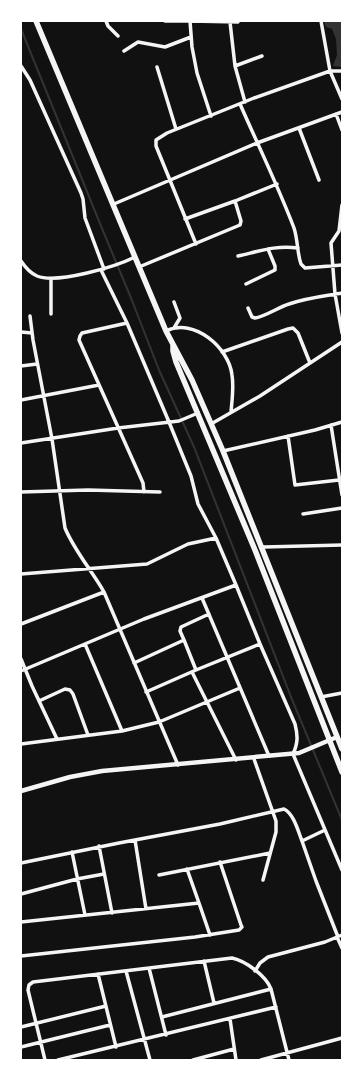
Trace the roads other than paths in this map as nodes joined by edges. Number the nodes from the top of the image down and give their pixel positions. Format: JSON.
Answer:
{"nodes":[{"id":1,"x":36,"y":21,"type":"edge"},
{"id":2,"x":106,"y":21,"type":"edge"},
{"id":3,"x":165,"y":21,"type":"edge"},
{"id":4,"x":190,"y":21,"type":"edge"},
{"id":5,"x":204,"y":21,"type":"edge"},
{"id":6,"x":321,"y":21,"type":"edge"},
{"id":7,"x":230,"y":22,"type":"edge"},
{"id":8,"x":238,"y":22,"type":"edge"},
{"id":9,"x":118,"y":36,"type":"dead end"},
{"id":10,"x":191,"y":37,"type":"junction"},
{"id":11,"x":124,"y":51,"type":"dead end"},
{"id":12,"x":262,"y":56,"type":"dead end"},
{"id":13,"x":21,"y":66,"type":"edge"},
{"id":14,"x":235,"y":66,"type":"junction"},
{"id":15,"x":157,"y":67,"type":"dead end"},
{"id":16,"x":330,"y":71,"type":"junction"},
{"id":17,"x":342,"y":71,"type":"edge"},
{"id":18,"x":342,"y":99,"type":"edge"},
{"id":19,"x":245,"y":102,"type":"junction"},
{"id":20,"x":240,"y":104,"type":"junction"},
{"id":21,"x":342,"y":112,"type":"edge"},
{"id":22,"x":336,"y":114,"type":"junction"},
{"id":23,"x":211,"y":116,"type":"junction"},
{"id":24,"x":299,"y":128,"type":"junction"},
{"id":25,"x":176,"y":129,"type":"junction"},
{"id":26,"x":342,"y":130,"type":"edge"},
{"id":27,"x":257,"y":144,"type":"junction"},
{"id":28,"x":169,"y":180,"type":"junction"},
{"id":29,"x":318,"y":180,"type":"dead end"},
{"id":30,"x":277,"y":184,"type":"junction"},
{"id":31,"x":235,"y":201,"type":"junction"},
{"id":32,"x":114,"y":204,"type":"junction"},
{"id":33,"x":342,"y":205,"type":"edge"},
{"id":34,"x":185,"y":219,"type":"junction"},
{"id":35,"x":196,"y":244,"type":"junction"},
{"id":36,"x":298,"y":248,"type":"junction"},
{"id":37,"x":268,"y":249,"type":"junction"},
{"id":38,"x":238,"y":256,"type":"dead end"},
{"id":39,"x":135,"y":257,"type":"junction"},
{"id":40,"x":21,"y":262,"type":"edge"},
{"id":41,"x":332,"y":265,"type":"junction"},
{"id":42,"x":342,"y":265,"type":"edge"},
{"id":43,"x":139,"y":267,"type":"junction"},
{"id":44,"x":103,"y":270,"type":"junction"},
{"id":45,"x":51,"y":278,"type":"junction"},
{"id":46,"x":246,"y":284,"type":"dead end"},
{"id":47,"x":342,"y":293,"type":"edge"},
{"id":48,"x":335,"y":294,"type":"junction"},
{"id":49,"x":174,"y":302,"type":"dead end"},
{"id":50,"x":248,"y":308,"type":"dead end"},
{"id":51,"x":51,"y":314,"type":"dead end"},
{"id":52,"x":30,"y":316,"type":"dead end"},
{"id":53,"x":127,"y":324,"type":"junction"},
{"id":54,"x":174,"y":328,"type":"junction"},
{"id":55,"x":166,"y":331,"type":"junction"},
{"id":56,"x":21,"y":332,"type":"edge"},
{"id":57,"x":32,"y":333,"type":"junction"},
{"id":58,"x":342,"y":333,"type":"edge"},
{"id":59,"x":342,"y":342,"type":"edge"},
{"id":60,"x":173,"y":345,"type":"junction"},
{"id":61,"x":222,"y":352,"type":"junction"},
{"id":62,"x":310,"y":363,"type":"junction"},
{"id":63,"x":37,"y":364,"type":"junction"},
{"id":64,"x":21,"y":366,"type":"edge"},
{"id":65,"x":99,"y":385,"type":"junction"},
{"id":66,"x":44,"y":396,"type":"junction"},
{"id":67,"x":21,"y":400,"type":"edge"},
{"id":68,"x":231,"y":412,"type":"junction"},
{"id":69,"x":198,"y":413,"type":"junction"},
{"id":70,"x":169,"y":422,"type":"junction"},
{"id":71,"x":342,"y":422,"type":"edge"},
{"id":72,"x":211,"y":424,"type":"junction"},
{"id":73,"x":331,"y":425,"type":"junction"},
{"id":74,"x":118,"y":428,"type":"junction"},
{"id":75,"x":288,"y":436,"type":"junction"},
{"id":76,"x":52,"y":439,"type":"junction"},
{"id":77,"x":21,"y":443,"type":"edge"},
{"id":78,"x":223,"y":451,"type":"junction"},
{"id":79,"x":339,"y":480,"type":"junction"},
{"id":80,"x":59,"y":491,"type":"junction"},
{"id":81,"x":21,"y":492,"type":"edge"},
{"id":82,"x":144,"y":492,"type":"junction"},
{"id":83,"x":160,"y":492,"type":"dead end"},
{"id":84,"x":342,"y":495,"type":"edge"},
{"id":85,"x":342,"y":508,"type":"edge"},
{"id":86,"x":303,"y":514,"type":"dead end"},
{"id":87,"x":216,"y":538,"type":"junction"},
{"id":88,"x":342,"y":545,"type":"edge"},
{"id":89,"x":261,"y":548,"type":"junction"},
{"id":90,"x":91,"y":569,"type":"junction"},
{"id":91,"x":21,"y":574,"type":"edge"},
{"id":92,"x":236,"y":585,"type":"junction"},
{"id":93,"x":104,"y":592,"type":"junction"},
{"id":94,"x":202,"y":598,"type":"junction"},
{"id":95,"x":209,"y":614,"type":"junction"},
{"id":96,"x":21,"y":624,"type":"edge"},
{"id":97,"x":119,"y":628,"type":"junction"},
{"id":98,"x":184,"y":640,"type":"junction"},
{"id":99,"x":85,"y":644,"type":"junction"},
{"id":100,"x":260,"y":644,"type":"junction"},
{"id":101,"x":228,"y":657,"type":"junction"},
{"id":102,"x":21,"y":659,"type":"edge"},
{"id":103,"x":134,"y":663,"type":"junction"},
{"id":104,"x":26,"y":669,"type":"junction"},
{"id":105,"x":21,"y":671,"type":"edge"},
{"id":106,"x":194,"y":671,"type":"junction"},
{"id":107,"x":240,"y":688,"type":"junction"},
{"id":108,"x":146,"y":692,"type":"junction"},
{"id":109,"x":342,"y":692,"type":"edge"},
{"id":110,"x":321,"y":697,"type":"junction"},
{"id":111,"x":39,"y":701,"type":"junction"},
{"id":112,"x":208,"y":701,"type":"junction"},
{"id":113,"x":159,"y":722,"type":"junction"},
{"id":114,"x":122,"y":731,"type":"junction"},
{"id":115,"x":88,"y":735,"type":"junction"},
{"id":116,"x":337,"y":737,"type":"junction"},
{"id":117,"x":57,"y":739,"type":"junction"},
{"id":118,"x":330,"y":740,"type":"junction"},
{"id":119,"x":21,"y":744,"type":"edge"},
{"id":120,"x":342,"y":749,"type":"edge"},
{"id":121,"x":293,"y":754,"type":"junction"},
{"id":122,"x":269,"y":756,"type":"junction"},
{"id":123,"x":254,"y":758,"type":"junction"},
{"id":124,"x":236,"y":760,"type":"junction"},
{"id":125,"x":178,"y":765,"type":"junction"},
{"id":126,"x":342,"y":772,"type":"edge"},
{"id":127,"x":21,"y":790,"type":"edge"},
{"id":128,"x":273,"y":812,"type":"junction"},
{"id":129,"x":325,"y":830,"type":"junction"},
{"id":130,"x":134,"y":840,"type":"junction"},
{"id":131,"x":302,"y":841,"type":"junction"},
{"id":132,"x":99,"y":846,"type":"junction"},
{"id":133,"x":72,"y":852,"type":"junction"},
{"id":134,"x":270,"y":852,"type":"junction"},
{"id":135,"x":220,"y":862,"type":"junction"},
{"id":136,"x":21,"y":863,"type":"edge"},
{"id":137,"x":187,"y":869,"type":"junction"},
{"id":138,"x":342,"y":870,"type":"edge"},
{"id":139,"x":104,"y":874,"type":"junction"},
{"id":140,"x":159,"y":875,"type":"dead end"},
{"id":141,"x":77,"y":879,"type":"junction"},
{"id":142,"x":262,"y":880,"type":"dead end"},
{"id":143,"x":21,"y":894,"type":"edge"},
{"id":144,"x":199,"y":903,"type":"junction"},
{"id":145,"x":146,"y":909,"type":"junction"},
{"id":146,"x":112,"y":913,"type":"junction"},
{"id":147,"x":84,"y":915,"type":"junction"},
{"id":148,"x":21,"y":922,"type":"edge"},
{"id":149,"x":210,"y":935,"type":"junction"},
{"id":150,"x":339,"y":937,"type":"edge"},
{"id":151,"x":342,"y":948,"type":"edge"},
{"id":152,"x":21,"y":956,"type":"edge"},
{"id":153,"x":204,"y":961,"type":"junction"},
{"id":154,"x":149,"y":968,"type":"junction"},
{"id":155,"x":126,"y":971,"type":"junction"},
{"id":156,"x":255,"y":971,"type":"junction"},
{"id":157,"x":98,"y":974,"type":"junction"},
{"id":158,"x":271,"y":989,"type":"junction"},
{"id":159,"x":214,"y":1003,"type":"junction"},
{"id":160,"x":106,"y":1006,"type":"junction"},
{"id":161,"x":276,"y":1007,"type":"junction"},
{"id":162,"x":162,"y":1017,"type":"junction"},
{"id":163,"x":230,"y":1019,"type":"junction"},
{"id":164,"x":36,"y":1023,"type":"junction"},
{"id":165,"x":110,"y":1025,"type":"junction"},
{"id":166,"x":21,"y":1027,"type":"edge"},
{"id":167,"x":166,"y":1034,"type":"junction"},
{"id":168,"x":342,"y":1038,"type":"edge"},
{"id":169,"x":144,"y":1040,"type":"junction"},
{"id":170,"x":41,"y":1043,"type":"junction"},
{"id":171,"x":116,"y":1046,"type":"junction"},
{"id":172,"x":21,"y":1047,"type":"edge"},
{"id":173,"x":234,"y":1049,"type":"junction"},
{"id":174,"x":288,"y":1053,"type":"junction"},
{"id":175,"x":45,"y":1060,"type":"edge"},
{"id":176,"x":58,"y":1060,"type":"edge"},
{"id":177,"x":150,"y":1060,"type":"edge"},
{"id":178,"x":193,"y":1060,"type":"edge"},
{"id":179,"x":236,"y":1060,"type":"edge"},
{"id":180,"x":261,"y":1060,"type":"edge"},
{"id":181,"x":289,"y":1060,"type":"edge"}],
"edges":[{"from":1,"to":32,"type":"highway"},
{"from":2,"to":9,"type":"street"},
{"from":3,"to":4,"type":"street"},
{"from":4,"to":5,"type":"street"},
{"from":4,"to":10,"type":"street"},
{"from":5,"to":7,"type":"street"},
{"from":6,"to":16,"type":"street"},
{"from":7,"to":8,"type":"street"},
{"from":7,"to":14,"type":"street"},
{"from":10,"to":11,"type":"street"},
{"from":10,"to":23,"type":"street"},
{"from":12,"to":14,"type":"street"},
{"from":13,"to":44,"type":"street"},
{"from":14,"to":19,"type":"street"},
{"from":15,"to":25,"type":"street"},
{"from":16,"to":17,"type":"street"},
{"from":16,"to":18,"type":"street"},
{"from":16,"to":19,"type":"street"},
{"from":19,"to":20,"type":"street"},
{"from":20,"to":23,"type":"street"},
{"from":20,"to":27,"type":"street"},
{"from":21,"to":22,"type":"street"},
{"from":22,"to":24,"type":"street"},
{"from":22,"to":26,"type":"street"},
{"from":23,"to":25,"type":"street"},
{"from":24,"to":27,"type":"street"},
{"from":24,"to":29,"type":"street"},
{"from":25,"to":28,"type":"street"},
{"from":27,"to":28,"type":"street"},
{"from":27,"to":30,"type":"street"},
{"from":28,"to":32,"type":"street"},
{"from":28,"to":34,"type":"street"},
{"from":30,"to":31,"type":"street"},
{"from":30,"to":36,"type":"street"},
{"from":31,"to":34,"type":"street"},
{"from":31,"to":35,"type":"street"},
{"from":32,"to":39,"type":"highway"},
{"from":33,"to":41,"type":"street"},
{"from":34,"to":35,"type":"street"},
{"from":35,"to":43,"type":"street"},
{"from":36,"to":37,"type":"street"},
{"from":36,"to":41,"type":"street"},
{"from":37,"to":38,"type":"street"},
{"from":37,"to":46,"type":"street"},
{"from":39,"to":43,"type":"highway"},
{"from":39,"to":44,"type":"street"},
{"from":40,"to":45,"type":"street"},
{"from":41,"to":42,"type":"street"},
{"from":41,"to":48,"type":"street"},
{"from":43,"to":55,"type":"highway"},
{"from":44,"to":45,"type":"street"},
{"from":44,"to":53,"type":"street"},
{"from":45,"to":51,"type":"street"},
{"from":47,"to":48,"type":"street"},
{"from":48,"to":50,"type":"street"},
{"from":48,"to":58,"type":"street"},
{"from":49,"to":54,"type":"street"},
{"from":52,"to":57,"type":"street"},
{"from":53,"to":65,"type":"street"},
{"from":53,"to":70,"type":"street"},
{"from":54,"to":55,"type":"street"},
{"from":54,"to":61,"type":"street"},
{"from":55,"to":60,"type":"highway"},
{"from":56,"to":57,"type":"street"},
{"from":57,"to":63,"type":"street"},
{"from":59,"to":62,"type":"street"},
{"from":60,"to":69,"type":"highway"},
{"from":60,"to":72,"type":"highway"},
{"from":61,"to":62,"type":"street"},
{"from":61,"to":68,"type":"street"},
{"from":62,"to":68,"type":"street"},
{"from":63,"to":64,"type":"street"},
{"from":63,"to":66,"type":"street"},
{"from":65,"to":66,"type":"street"},
{"from":65,"to":74,"type":"street"},
{"from":66,"to":67,"type":"street"},
{"from":66,"to":76,"type":"street"},
{"from":68,"to":72,"type":"street"},
{"from":69,"to":70,"type":"street"},
{"from":69,"to":118,"type":"highway"},
{"from":70,"to":74,"type":"street"},
{"from":70,"to":87,"type":"street"},
{"from":71,"to":73,"type":"street"},
{"from":72,"to":78,"type":"highway"},
{"from":73,"to":75,"type":"street"},
{"from":73,"to":79,"type":"street"},
{"from":74,"to":76,"type":"street"},
{"from":74,"to":82,"type":"street"},
{"from":75,"to":78,"type":"street"},
{"from":75,"to":79,"type":"street"},
{"from":76,"to":77,"type":"street"},
{"from":76,"to":80,"type":"street"},
{"from":78,"to":89,"type":"highway"},
{"from":79,"to":84,"type":"street"},
{"from":80,"to":81,"type":"street"},
{"from":80,"to":82,"type":"street"},
{"from":80,"to":90,"type":"street"},
{"from":82,"to":83,"type":"street"},
{"from":85,"to":86,"type":"street"},
{"from":87,"to":90,"type":"street"},
{"from":87,"to":92,"type":"street"},
{"from":88,"to":89,"type":"street"},
{"from":89,"to":110,"type":"highway"},
{"from":90,"to":91,"type":"street"},
{"from":90,"to":93,"type":"street"},
{"from":92,"to":94,"type":"street"},
{"from":92,"to":100,"type":"street"},
{"from":93,"to":96,"type":"street"},
{"from":93,"to":97,"type":"street"},
{"from":94,"to":95,"type":"street"},
{"from":94,"to":97,"type":"street"},
{"from":95,"to":98,"type":"street"},
{"from":95,"to":101,"type":"street"},
{"from":97,"to":99,"type":"street"},
{"from":97,"to":103,"type":"street"},
{"from":98,"to":103,"type":"street"},
{"from":98,"to":106,"type":"street"},
{"from":99,"to":104,"type":"street"},
{"from":99,"to":114,"type":"street"},
{"from":100,"to":101,"type":"street"},
{"from":100,"to":121,"type":"street"},
{"from":101,"to":106,"type":"street"},
{"from":101,"to":107,"type":"street"},
{"from":102,"to":104,"type":"street"},
{"from":103,"to":108,"type":"street"},
{"from":104,"to":105,"type":"street"},
{"from":104,"to":111,"type":"street"},
{"from":106,"to":108,"type":"street"},
{"from":106,"to":112,"type":"street"},
{"from":107,"to":112,"type":"street"},
{"from":107,"to":122,"type":"street"},
{"from":108,"to":113,"type":"street"},
{"from":109,"to":110,"type":"street"},
{"from":110,"to":116,"type":"highway"},
{"from":111,"to":115,"type":"street"},
{"from":111,"to":117,"type":"street"},
{"from":112,"to":113,"type":"street"},
{"from":112,"to":124,"type":"street"},
{"from":113,"to":114,"type":"street"},
{"from":113,"to":125,"type":"street"},
{"from":114,"to":115,"type":"street"},
{"from":115,"to":117,"type":"street"},
{"from":116,"to":118,"type":"street"},
{"from":116,"to":120,"type":"highway"},
{"from":117,"to":119,"type":"street"},
{"from":118,"to":121,"type":"street"},
{"from":118,"to":126,"type":"highway"},
{"from":121,"to":122,"type":"street"},
{"from":121,"to":129,"type":"street"},
{"from":122,"to":123,"type":"street"},
{"from":123,"to":124,"type":"street"},
{"from":123,"to":128,"type":"street"},
{"from":124,"to":125,"type":"street"},
{"from":125,"to":127,"type":"street"},
{"from":128,"to":130,"type":"street"},
{"from":128,"to":131,"type":"street"},
{"from":128,"to":134,"type":"street"},
{"from":129,"to":131,"type":"street"},
{"from":129,"to":138,"type":"street"},
{"from":130,"to":132,"type":"street"},
{"from":130,"to":145,"type":"street"},
{"from":131,"to":150,"type":"street"},
{"from":132,"to":133,"type":"street"},
{"from":132,"to":139,"type":"street"},
{"from":133,"to":136,"type":"street"},
{"from":133,"to":141,"type":"street"},
{"from":134,"to":135,"type":"street"},
{"from":134,"to":142,"type":"street"},
{"from":135,"to":137,"type":"street"},
{"from":135,"to":149,"type":"street"},
{"from":137,"to":140,"type":"street"},
{"from":137,"to":144,"type":"street"},
{"from":139,"to":141,"type":"street"},
{"from":139,"to":146,"type":"street"},
{"from":141,"to":143,"type":"street"},
{"from":141,"to":147,"type":"street"},
{"from":144,"to":145,"type":"street"},
{"from":144,"to":149,"type":"street"},
{"from":145,"to":146,"type":"street"},
{"from":146,"to":147,"type":"street"},
{"from":147,"to":148,"type":"street"},
{"from":149,"to":152,"type":"street"},
{"from":150,"to":151,"type":"street"},
{"from":150,"to":156,"type":"street"},
{"from":153,"to":154,"type":"street"},
{"from":153,"to":156,"type":"street"},
{"from":153,"to":159,"type":"street"},
{"from":154,"to":155,"type":"street"},
{"from":154,"to":162,"type":"street"},
{"from":155,"to":157,"type":"street"},
{"from":155,"to":169,"type":"street"},
{"from":156,"to":158,"type":"street"},
{"from":157,"to":160,"type":"street"},
{"from":157,"to":164,"type":"street"},
{"from":158,"to":159,"type":"street"},
{"from":158,"to":161,"type":"street"},
{"from":159,"to":162,"type":"street"},
{"from":160,"to":164,"type":"street"},
{"from":160,"to":165,"type":"street"},
{"from":161,"to":163,"type":"street"},
{"from":161,"to":174,"type":"street"},
{"from":162,"to":167,"type":"street"},
{"from":163,"to":167,"type":"street"},
{"from":163,"to":173,"type":"street"},
{"from":164,"to":166,"type":"street"},
{"from":164,"to":170,"type":"street"},
{"from":165,"to":170,"type":"street"},
{"from":165,"to":171,"type":"street"},
{"from":167,"to":169,"type":"street"},
{"from":168,"to":174,"type":"street"},
{"from":169,"to":171,"type":"street"},
{"from":169,"to":177,"type":"street"},
{"from":170,"to":172,"type":"street"},
{"from":170,"to":175,"type":"street"},
{"from":171,"to":176,"type":"street"},
{"from":173,"to":178,"type":"street"},
{"from":173,"to":179,"type":"street"},
{"from":174,"to":180,"type":"street"},
{"from":174,"to":181,"type":"street"}]}
